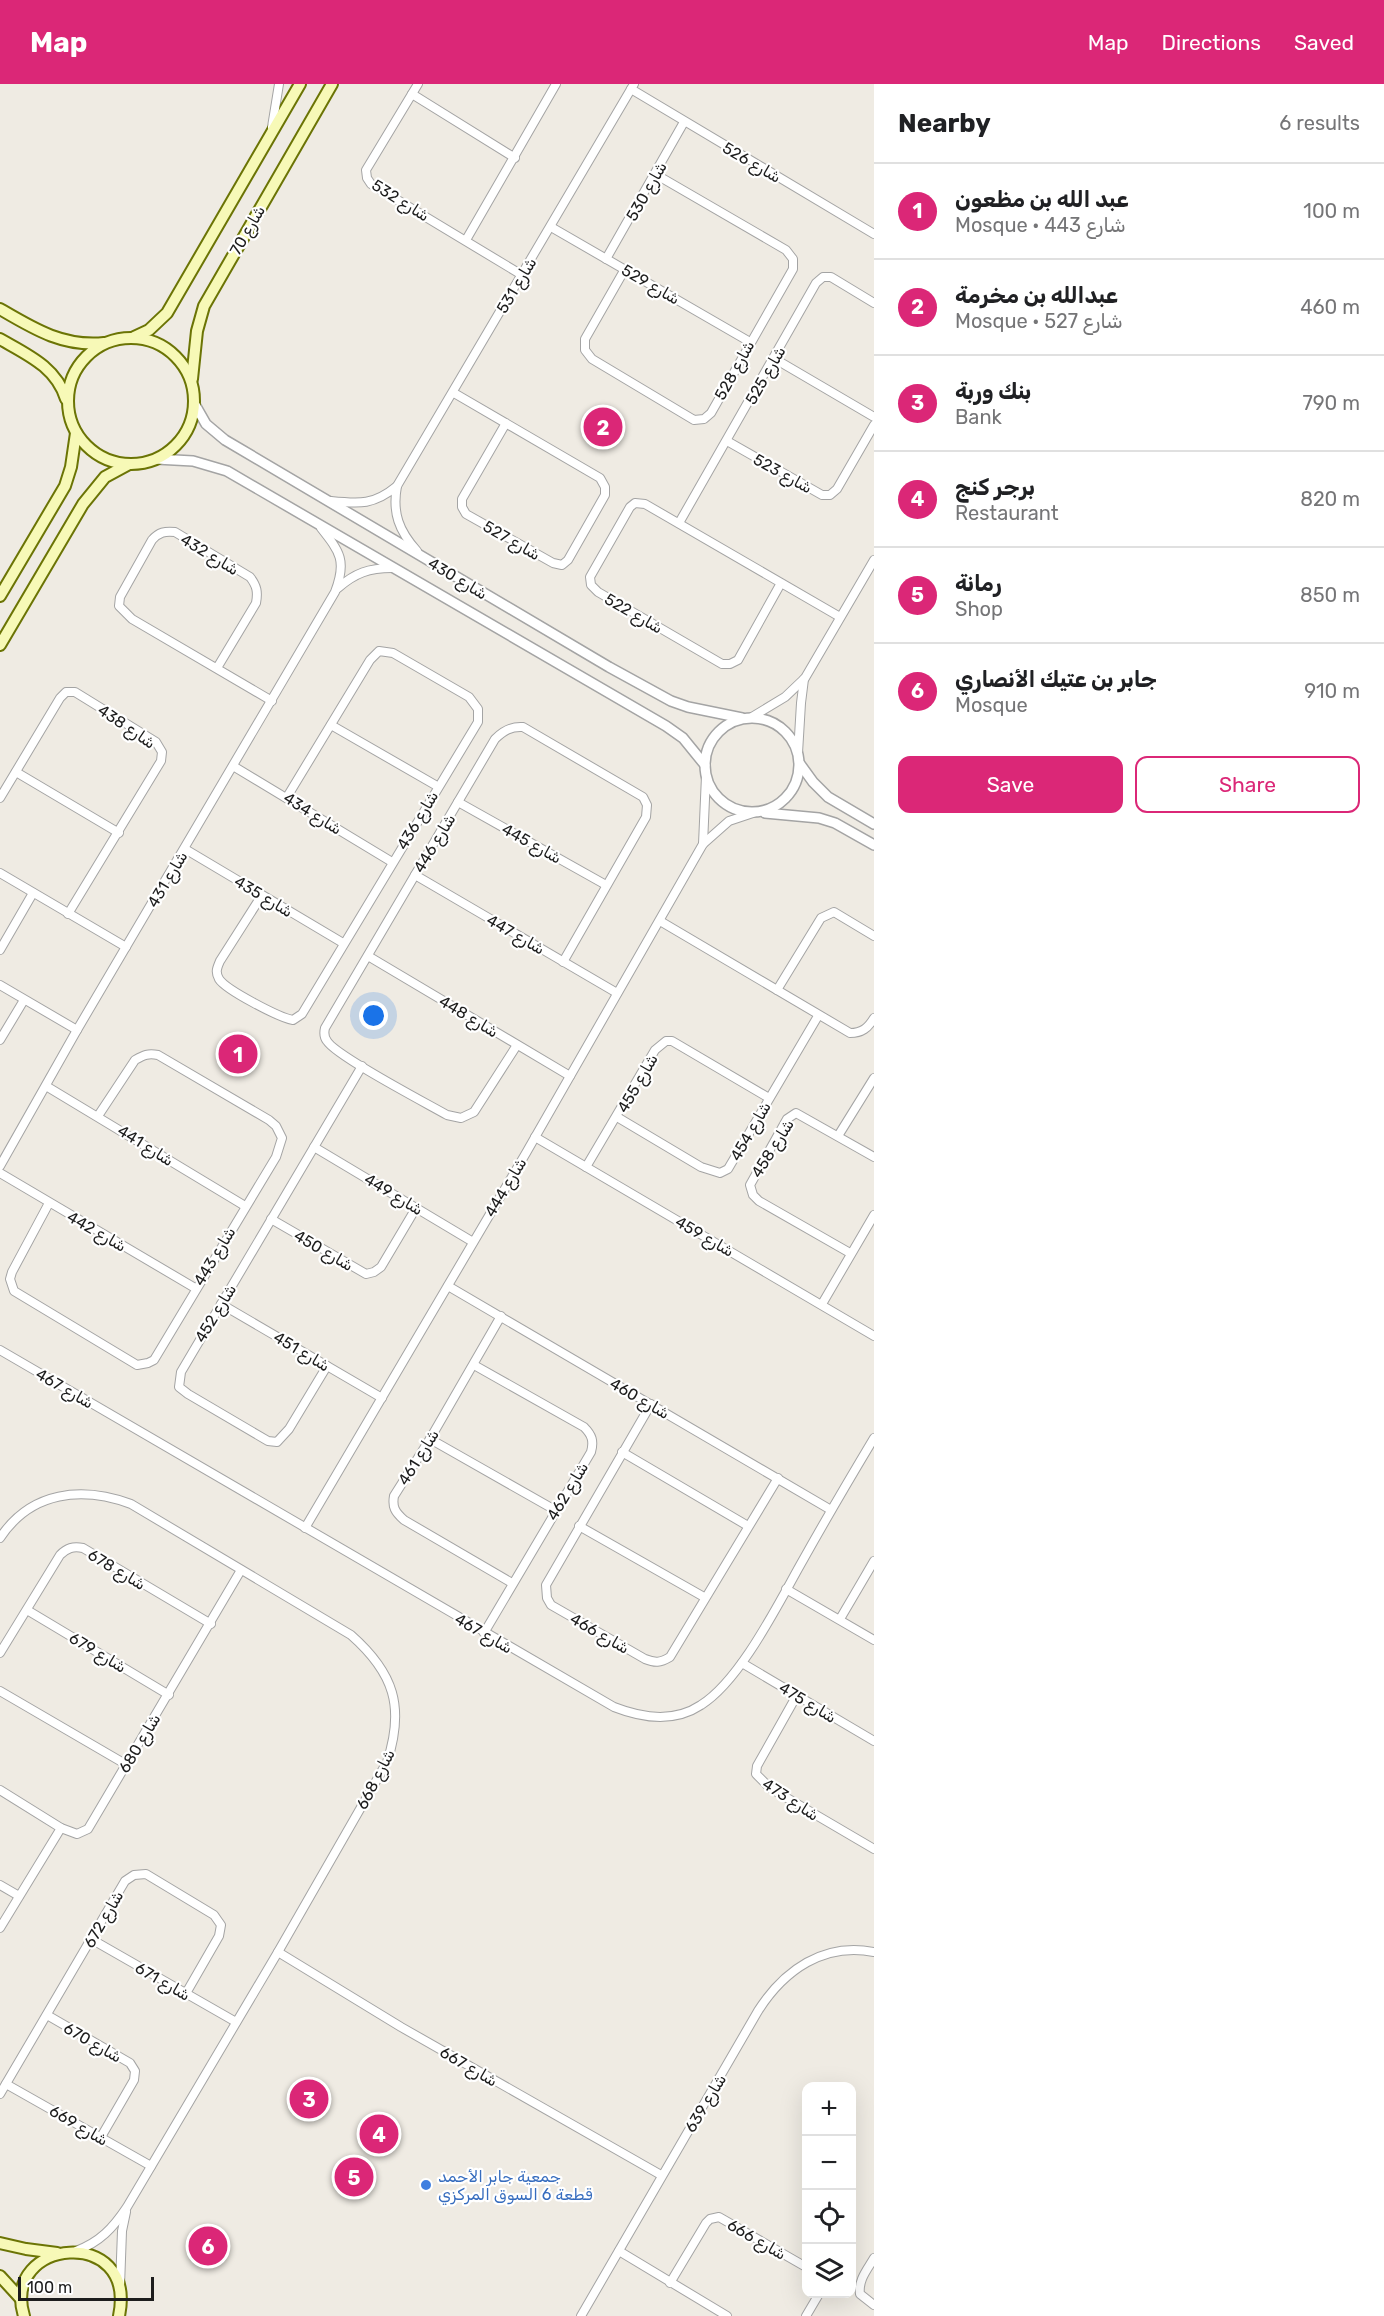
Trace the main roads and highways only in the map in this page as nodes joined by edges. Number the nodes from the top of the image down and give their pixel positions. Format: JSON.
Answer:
{"nodes":[{"id":1,"x":300,"y":84,"type":"edge"},
{"id":2,"x":332,"y":84,"type":"edge"},
{"id":3,"x":0,"y":309,"type":"edge"},
{"id":4,"x":132,"y":338,"type":"junction"},
{"id":5,"x":0,"y":339,"type":"edge"},
{"id":6,"x":107,"y":342,"type":"junction"},
{"id":7,"x":192,"y":386,"type":"junction"},
{"id":8,"x":67,"y":403,"type":"junction"},
{"id":9,"x":76,"y":433,"type":"junction"},
{"id":10,"x":129,"y":464,"type":"junction"},
{"id":11,"x":0,"y":596,"type":"edge"},
{"id":12,"x":0,"y":645,"type":"edge"},
{"id":13,"x":0,"y":2243,"type":"edge"},
{"id":14,"x":57,"y":2253,"type":"junction"},
{"id":15,"x":0,"y":2276,"type":"edge"},
{"id":16,"x":21,"y":2299,"type":"junction"},
{"id":17,"x":122,"y":2303,"type":"junction"},
{"id":18,"x":24,"y":2316,"type":"edge"},
{"id":19,"x":119,"y":2316,"type":"edge"},
{"id":20,"x":129,"y":2316,"type":"edge"}],
"edges":[{"from":1,"to":4,"type":"main road","name":"شارع 70"},
{"from":2,"to":7,"type":"main road","name":"شارع 70"},
{"from":3,"to":6,"type":"main road"},
{"from":4,"to":6,"type":"main road"},
{"from":4,"to":7,"type":"main road"},
{"from":5,"to":8,"type":"main road"},
{"from":6,"to":8,"type":"main road"},
{"from":7,"to":10,"type":"main road"},
{"from":8,"to":9,"type":"main road"},
{"from":9,"to":10,"type":"main road"},
{"from":9,"to":11,"type":"main road"},
{"from":10,"to":12,"type":"main road"},
{"from":13,"to":14,"type":"main road"},
{"from":14,"to":16,"type":"main road"},
{"from":14,"to":17,"type":"main road"},
{"from":15,"to":16,"type":"main road"},
{"from":16,"to":18,"type":"main road"},
{"from":17,"to":19,"type":"main road"},
{"from":17,"to":20,"type":"main road"}]}
